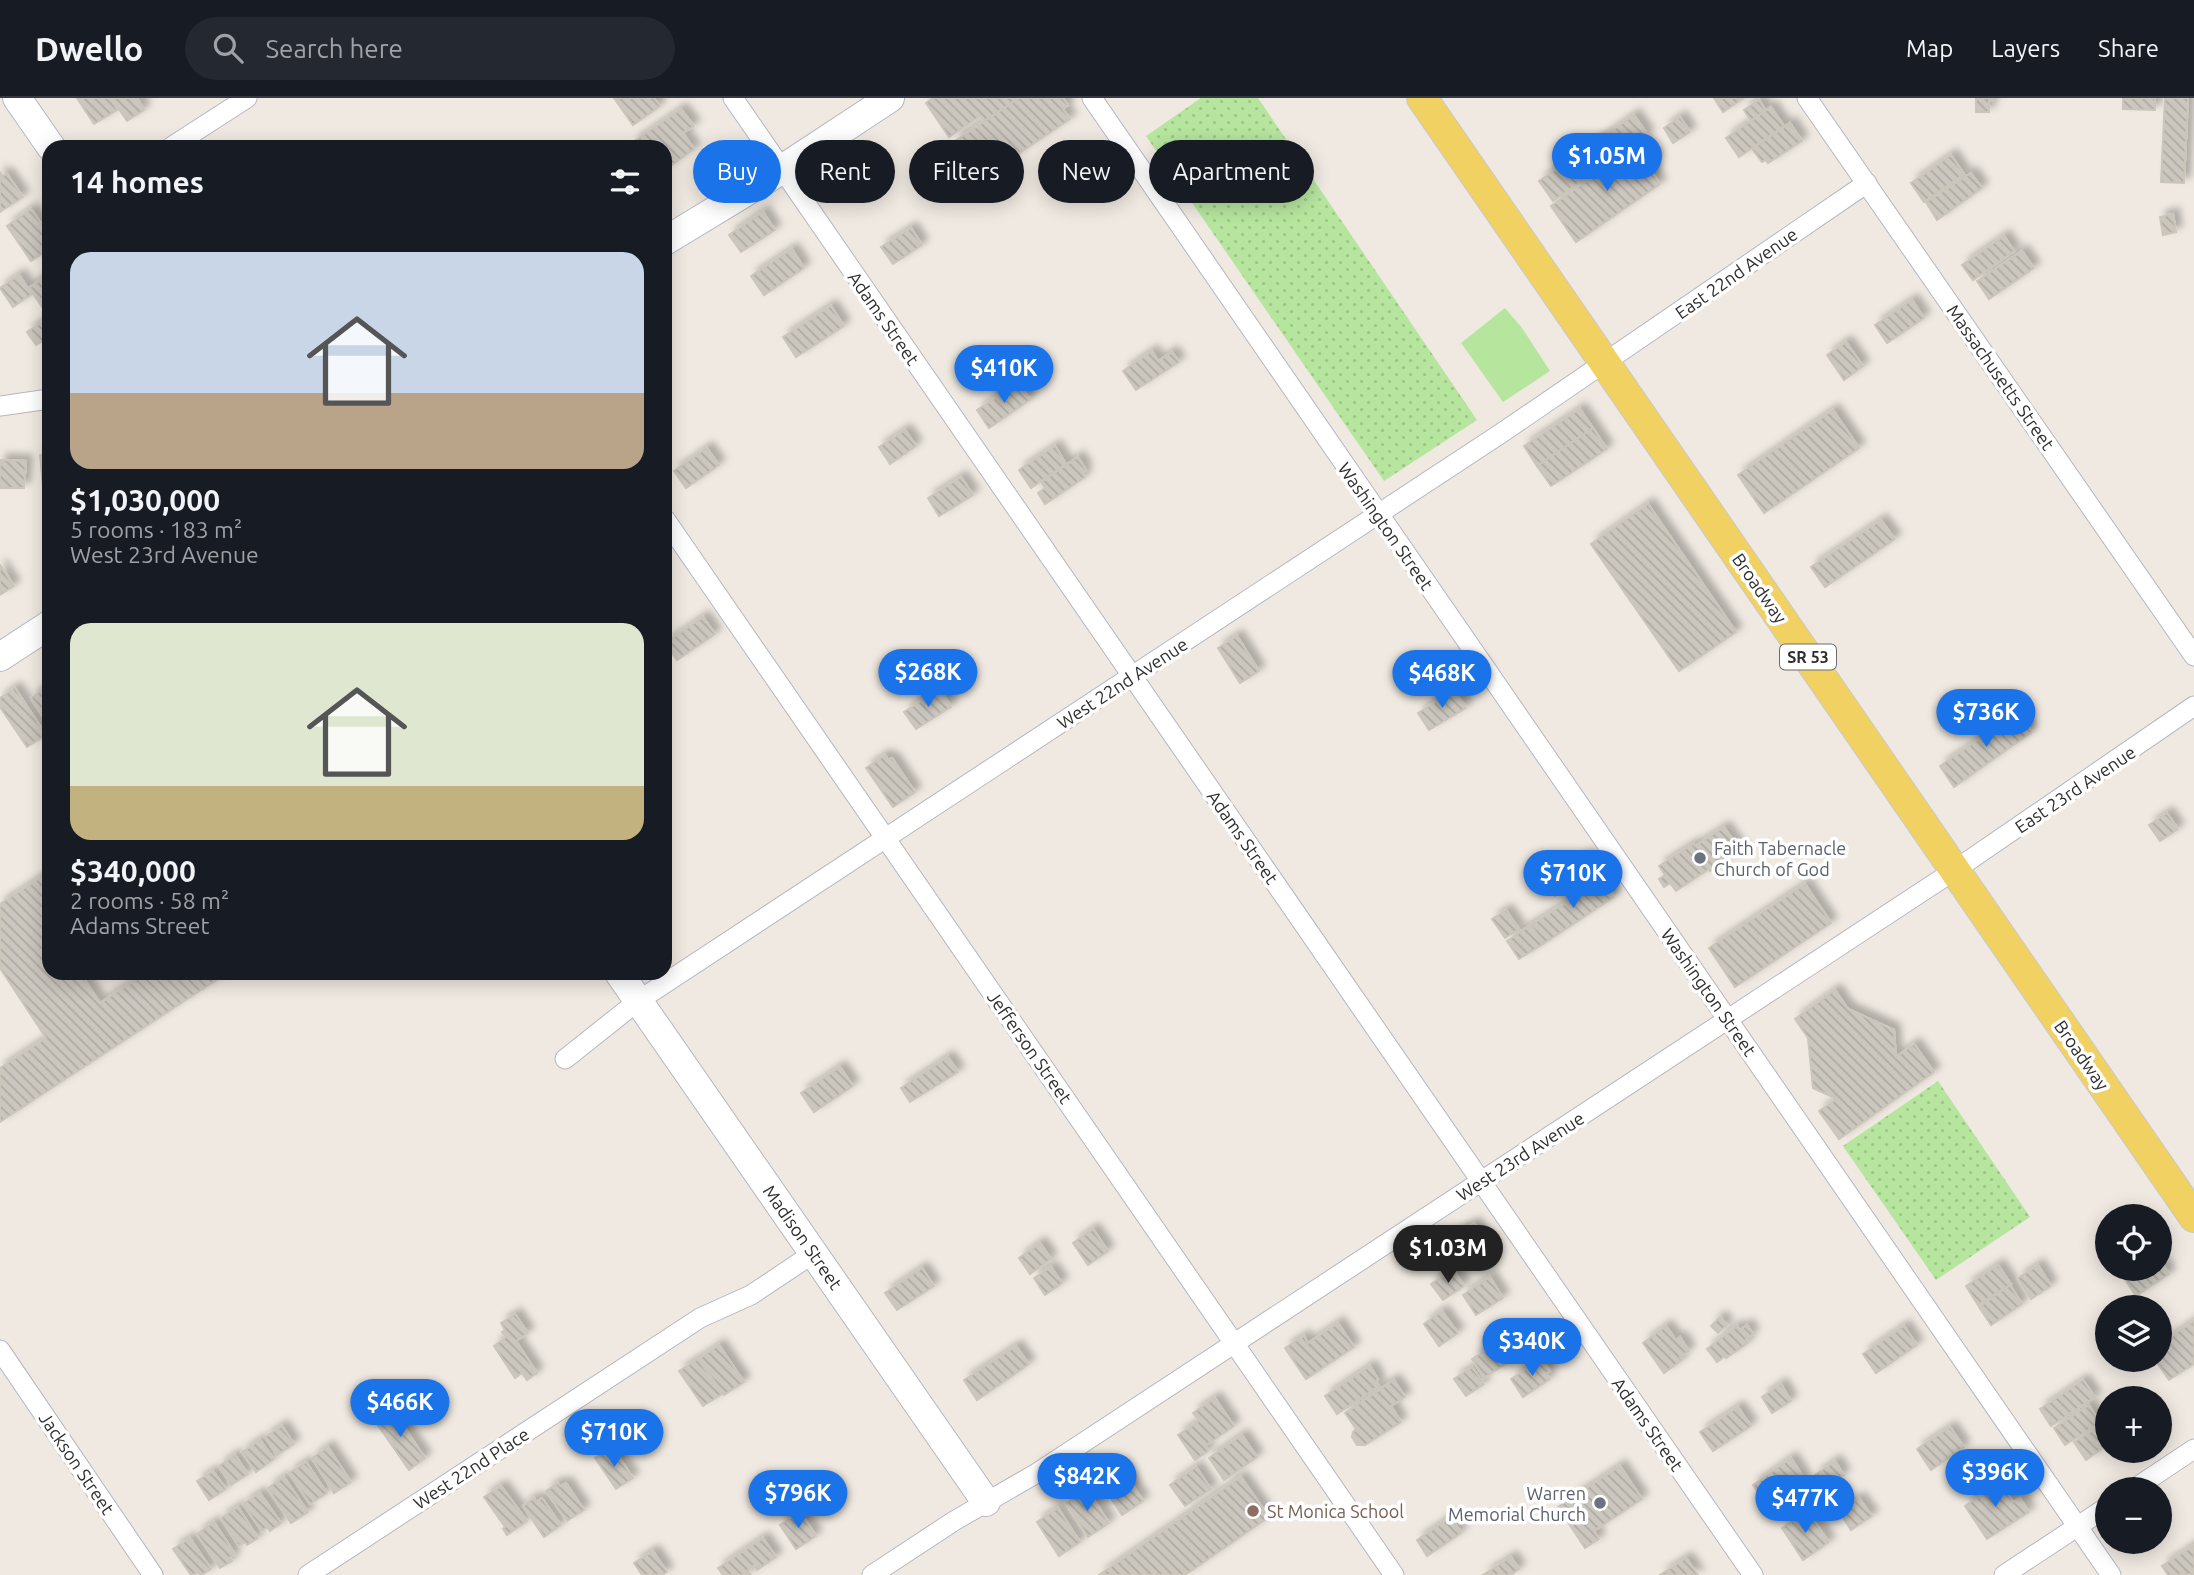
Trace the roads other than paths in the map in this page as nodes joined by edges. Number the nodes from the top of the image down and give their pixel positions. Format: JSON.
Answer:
{"nodes":[{"id":1,"x":17,"y":98,"type":"edge"},
{"id":2,"x":247,"y":98,"type":"edge"},
{"id":3,"x":733,"y":98,"type":"edge"},
{"id":4,"x":890,"y":98,"type":"edge"},
{"id":5,"x":1091,"y":98,"type":"edge"},
{"id":6,"x":1422,"y":98,"type":"edge"},
{"id":7,"x":1808,"y":98,"type":"edge"},
{"id":8,"x":46,"y":140,"type":"edge"},
{"id":9,"x":183,"y":140,"type":"edge"},
{"id":10,"x":761,"y":140,"type":"edge"},
{"id":11,"x":781,"y":170,"type":"joint"},
{"id":12,"x":1867,"y":183,"type":"junction"},
{"id":13,"x":727,"y":203,"type":"edge"},
{"id":14,"x":672,"y":237,"type":"edge"},
{"id":15,"x":1605,"y":363,"type":"junction"},
{"id":16,"x":42,"y":400,"type":"edge"},
{"id":17,"x":0,"y":406,"type":"edge"},
{"id":18,"x":1378,"y":515,"type":"junction"},
{"id":19,"x":672,"y":529,"type":"edge"},
{"id":20,"x":42,"y":630,"type":"edge"},
{"id":21,"x":2194,"y":656,"type":"edge"},
{"id":22,"x":0,"y":657,"type":"edge"},
{"id":23,"x":1133,"y":677,"type":"junction"},
{"id":24,"x":2194,"y":706,"type":"edge"},
{"id":25,"x":886,"y":837,"type":"junction"},
{"id":26,"x":1955,"y":870,"type":"junction"},
{"id":27,"x":672,"y":979,"type":"edge"},
{"id":28,"x":624,"y":980,"type":"edge"},
{"id":29,"x":670,"y":980,"type":"edge"},
{"id":30,"x":638,"y":1001,"type":"junction"},
{"id":31,"x":1728,"y":1018,"type":"junction"},
{"id":32,"x":565,"y":1059,"type":"dead end"},
{"id":33,"x":1480,"y":1182,"type":"junction"},
{"id":34,"x":2194,"y":1217,"type":"edge"},
{"id":35,"x":814,"y":1253,"type":"junction"},
{"id":36,"x":1234,"y":1344,"type":"junction"},
{"id":37,"x":0,"y":1350,"type":"edge"},
{"id":38,"x":2194,"y":1448,"type":"edge"},
{"id":39,"x":2152,"y":1477,"type":"edge"},
{"id":40,"x":986,"y":1502,"type":"junction"},
{"id":41,"x":2095,"y":1515,"type":"edge"},
{"id":42,"x":2078,"y":1527,"type":"junction"},
{"id":43,"x":153,"y":1575,"type":"edge"},
{"id":44,"x":308,"y":1575,"type":"edge"},
{"id":45,"x":872,"y":1575,"type":"edge"},
{"id":46,"x":1394,"y":1575,"type":"edge"},
{"id":47,"x":1753,"y":1575,"type":"edge"},
{"id":48,"x":2004,"y":1575,"type":"edge"},
{"id":49,"x":2111,"y":1575,"type":"edge"}],
"edges":[{"from":1,"to":8,"type":"street"},
{"from":2,"to":9,"type":"street"},
{"from":3,"to":10,"type":"street","name":"Adams Street"},
{"from":4,"to":11,"type":"street"},
{"from":5,"to":18,"type":"street","name":"Washington Street"},
{"from":6,"to":15,"type":"main road","name":"Broadway","number":"SR 53"},
{"from":7,"to":12,"type":"street","name":"Massachusetts Street"},
{"from":11,"to":23,"type":"street","name":"Adams Street"},
{"from":12,"to":15,"type":"street","name":"East 22nd Avenue"},
{"from":12,"to":21,"type":"street","name":"Massachusetts Street"},
{"from":13,"to":14,"type":"street"},
{"from":15,"to":18,"type":"street","name":"West 22nd Avenue"},
{"from":15,"to":26,"type":"main road","name":"Broadway","number":"SR 53"},
{"from":16,"to":17,"type":"street"},
{"from":18,"to":23,"type":"street","name":"West 22nd Avenue"},
{"from":18,"to":31,"type":"street","name":"Washington Street"},
{"from":19,"to":25,"type":"street","name":"Jefferson Street"},
{"from":20,"to":22,"type":"street"},
{"from":23,"to":25,"type":"street","name":"West 22nd Avenue"},
{"from":23,"to":33,"type":"street","name":"Adams Street"},
{"from":24,"to":26,"type":"street","name":"East 23rd Avenue"},
{"from":25,"to":27,"type":"street","name":"West 22nd Avenue"},
{"from":25,"to":36,"type":"street","name":"Jefferson Street"},
{"from":26,"to":31,"type":"street","name":"West 23rd Avenue"},
{"from":26,"to":34,"type":"main road","name":"Broadway","number":"SR 53"},
{"from":28,"to":30,"type":"street","name":"Madison Street"},
{"from":29,"to":30,"type":"street","name":"West 22nd Avenue"},
{"from":30,"to":32,"type":"street","name":"West 22nd Avenue"},
{"from":30,"to":35,"type":"street","name":"Madison Street"},
{"from":31,"to":33,"type":"street","name":"West 23rd Avenue"},
{"from":31,"to":42,"type":"street","name":"Washington Street"},
{"from":33,"to":36,"type":"street","name":"West 23rd Avenue"},
{"from":33,"to":47,"type":"street","name":"Adams Street"},
{"from":35,"to":40,"type":"street","name":"Madison Street"},
{"from":35,"to":44,"type":"street","name":"West 22nd Place"},
{"from":36,"to":40,"type":"street","name":"West 23rd Avenue"},
{"from":36,"to":46,"type":"street","name":"Jefferson Street"},
{"from":37,"to":43,"type":"street","name":"Jackson Street"},
{"from":38,"to":39,"type":"street"},
{"from":40,"to":45,"type":"street","name":"West 23rd Avenue"},
{"from":41,"to":42,"type":"street"},
{"from":42,"to":48,"type":"street"},
{"from":42,"to":49,"type":"street","name":"Washington Street"}]}
